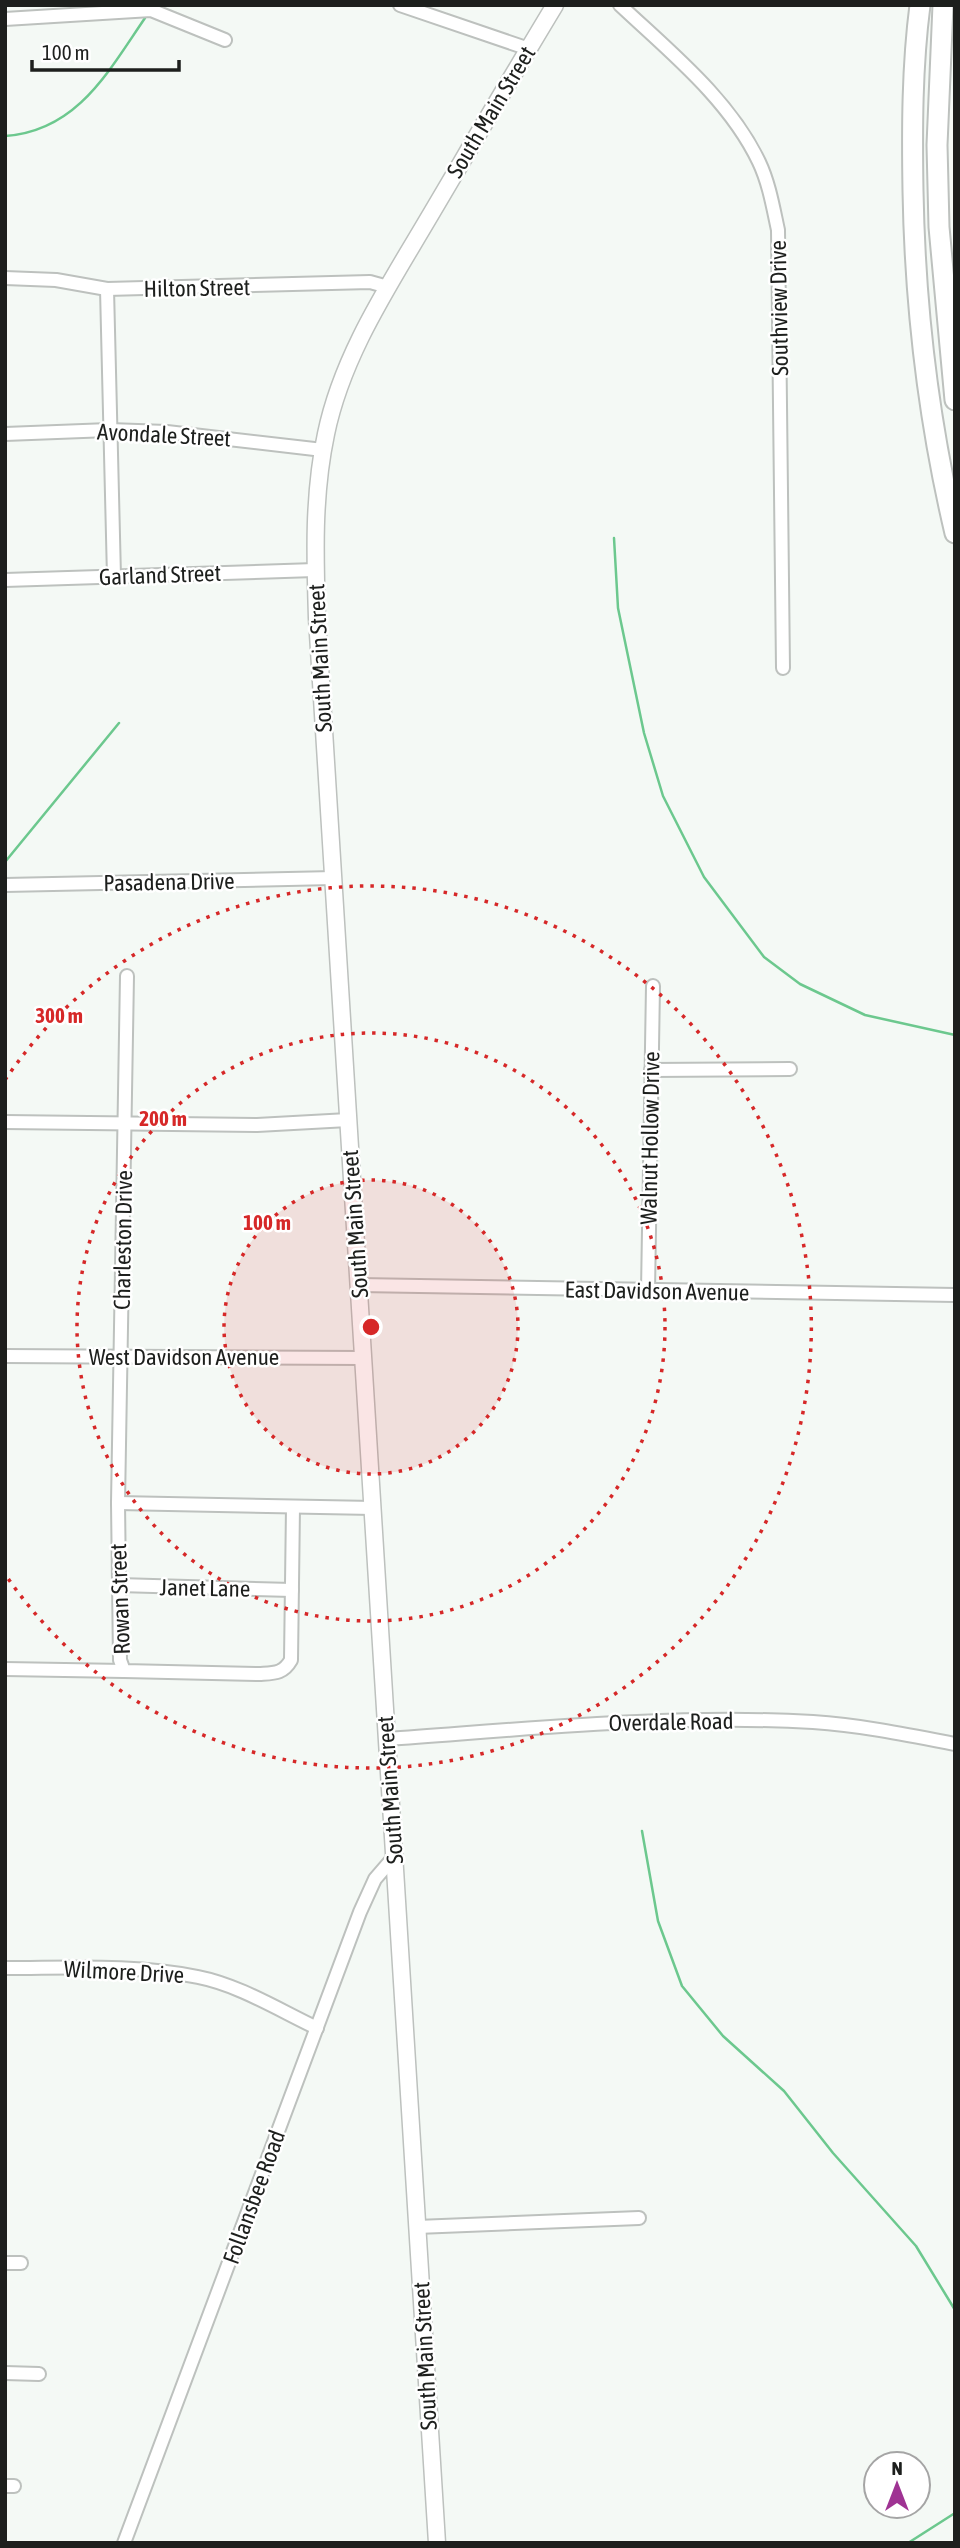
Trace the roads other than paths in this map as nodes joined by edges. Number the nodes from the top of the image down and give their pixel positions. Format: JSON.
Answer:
{"nodes":[{"id":1,"x":400,"y":5,"type":"edge"},
{"id":2,"x":555,"y":5,"type":"edge"},
{"id":3,"x":620,"y":5,"type":"edge"},
{"id":4,"x":920,"y":5,"type":"edge"},
{"id":5,"x":943,"y":5,"type":"edge"},
{"id":6,"x":5,"y":19,"type":"edge"},
{"id":7,"x":225,"y":40,"type":"dead end"},
{"id":8,"x":529,"y":49,"type":"junction"},
{"id":9,"x":5,"y":278,"type":"edge"},
{"id":10,"x":388,"y":287,"type":"junction"},
{"id":11,"x":107,"y":289,"type":"junction"},
{"id":12,"x":955,"y":400,"type":"edge"},
{"id":13,"x":109,"y":430,"type":"junction"},
{"id":14,"x":5,"y":434,"type":"edge"},
{"id":15,"x":323,"y":450,"type":"junction"},
{"id":16,"x":955,"y":533,"type":"edge"},
{"id":17,"x":315,"y":570,"type":"junction"},
{"id":18,"x":114,"y":577,"type":"junction"},
{"id":19,"x":5,"y":580,"type":"edge"},
{"id":20,"x":783,"y":668,"type":"dead end"},
{"id":21,"x":334,"y":878,"type":"junction"},
{"id":22,"x":5,"y":885,"type":"edge"},
{"id":23,"x":127,"y":976,"type":"dead end"},
{"id":24,"x":653,"y":986,"type":"dead end"},
{"id":25,"x":790,"y":1069,"type":"dead end"},
{"id":26,"x":651,"y":1070,"type":"junction"},
{"id":27,"x":348,"y":1120,"type":"junction"},
{"id":28,"x":5,"y":1122,"type":"edge"},
{"id":29,"x":125,"y":1124,"type":"junction"},
{"id":30,"x":359,"y":1284,"type":"junction"},
{"id":31,"x":648,"y":1291,"type":"junction"},
{"id":32,"x":955,"y":1296,"type":"edge"},
{"id":33,"x":5,"y":1356,"type":"edge"},
{"id":34,"x":121,"y":1358,"type":"junction"},
{"id":35,"x":363,"y":1358,"type":"junction"},
{"id":36,"x":118,"y":1503,"type":"junction"},
{"id":37,"x":293,"y":1507,"type":"junction"},
{"id":38,"x":373,"y":1508,"type":"junction"},
{"id":39,"x":119,"y":1586,"type":"junction"},
{"id":40,"x":292,"y":1590,"type":"junction"},
{"id":41,"x":5,"y":1669,"type":"edge"},
{"id":42,"x":124,"y":1671,"type":"junction"},
{"id":43,"x":387,"y":1739,"type":"junction"},
{"id":44,"x":955,"y":1744,"type":"edge"},
{"id":45,"x":394,"y":1857,"type":"junction"},
{"id":46,"x":5,"y":1968,"type":"edge"},
{"id":47,"x":317,"y":2028,"type":"junction"},
{"id":48,"x":639,"y":2218,"type":"dead end"},
{"id":49,"x":417,"y":2227,"type":"junction"},
{"id":50,"x":5,"y":2263,"type":"edge"},
{"id":51,"x":21,"y":2263,"type":"dead end"},
{"id":52,"x":5,"y":2374,"type":"edge"},
{"id":53,"x":38,"y":2374,"type":"dead end"},
{"id":54,"x":124,"y":2543,"type":"edge"},
{"id":55,"x":437,"y":2543,"type":"edge"}],
"edges":[{"from":1,"to":8,"type":"street"},
{"from":2,"to":8,"type":"main road","name":"South Main Street"},
{"from":3,"to":20,"type":"street","name":"Southview Drive"},
{"from":4,"to":16,"type":"highway"},
{"from":5,"to":12,"type":"highway"},
{"from":6,"to":7,"type":"street"},
{"from":8,"to":10,"type":"main road","name":"South Main Street"},
{"from":9,"to":11,"type":"street","name":"Hilton Street"},
{"from":10,"to":11,"type":"street","name":"Hilton Street"},
{"from":10,"to":15,"type":"main road","name":"South Main Street"},
{"from":11,"to":13,"type":"street"},
{"from":13,"to":14,"type":"street","name":"Avondale Street"},
{"from":13,"to":15,"type":"street","name":"Avondale Street"},
{"from":13,"to":18,"type":"street"},
{"from":15,"to":17,"type":"main road","name":"South Main Street"},
{"from":17,"to":18,"type":"street","name":"Garland Street"},
{"from":17,"to":21,"type":"main road","name":"South Main Street"},
{"from":18,"to":19,"type":"street","name":"Garland Street"},
{"from":21,"to":22,"type":"street","name":"Pasadena Drive"},
{"from":21,"to":27,"type":"main road","name":"South Main Street"},
{"from":23,"to":29,"type":"street","name":"Charleston Drive"},
{"from":24,"to":26,"type":"street","name":"Walnut Hollow Drive"},
{"from":25,"to":26,"type":"street"},
{"from":26,"to":31,"type":"street","name":"Walnut Hollow Drive"},
{"from":27,"to":29,"type":"street"},
{"from":27,"to":30,"type":"main road","name":"South Main Street"},
{"from":28,"to":29,"type":"street"},
{"from":29,"to":34,"type":"street","name":"Charleston Drive"},
{"from":30,"to":31,"type":"street","name":"East Davidson Avenue"},
{"from":30,"to":35,"type":"main road","name":"South Main Street"},
{"from":31,"to":32,"type":"street","name":"East Davidson Avenue"},
{"from":33,"to":34,"type":"street","name":"West Davidson Avenue"},
{"from":34,"to":35,"type":"street","name":"West Davidson Avenue"},
{"from":34,"to":36,"type":"street","name":"Charleston Drive"},
{"from":35,"to":38,"type":"main road","name":"South Main Street"},
{"from":36,"to":37,"type":"street"},
{"from":36,"to":39,"type":"street","name":"Rowan Street"},
{"from":37,"to":38,"type":"street"},
{"from":37,"to":40,"type":"street","name":"Rowan Street"},
{"from":38,"to":43,"type":"main road","name":"South Main Street"},
{"from":39,"to":40,"type":"street","name":"Janet Lane"},
{"from":39,"to":42,"type":"street","name":"Rowan Street"},
{"from":40,"to":42,"type":"street","name":"Rowan Street"},
{"from":41,"to":42,"type":"street"},
{"from":43,"to":44,"type":"street","name":"Overdale Road"},
{"from":43,"to":45,"type":"main road","name":"South Main Street"},
{"from":45,"to":47,"type":"street","name":"Follansbee Road"},
{"from":45,"to":49,"type":"main road","name":"South Main Street"},
{"from":46,"to":47,"type":"street","name":"Wilmore Drive"},
{"from":47,"to":54,"type":"street","name":"Follansbee Road"},
{"from":48,"to":49,"type":"street"},
{"from":49,"to":55,"type":"main road","name":"South Main Street"},
{"from":50,"to":51,"type":"street"},
{"from":52,"to":53,"type":"street"}]}
